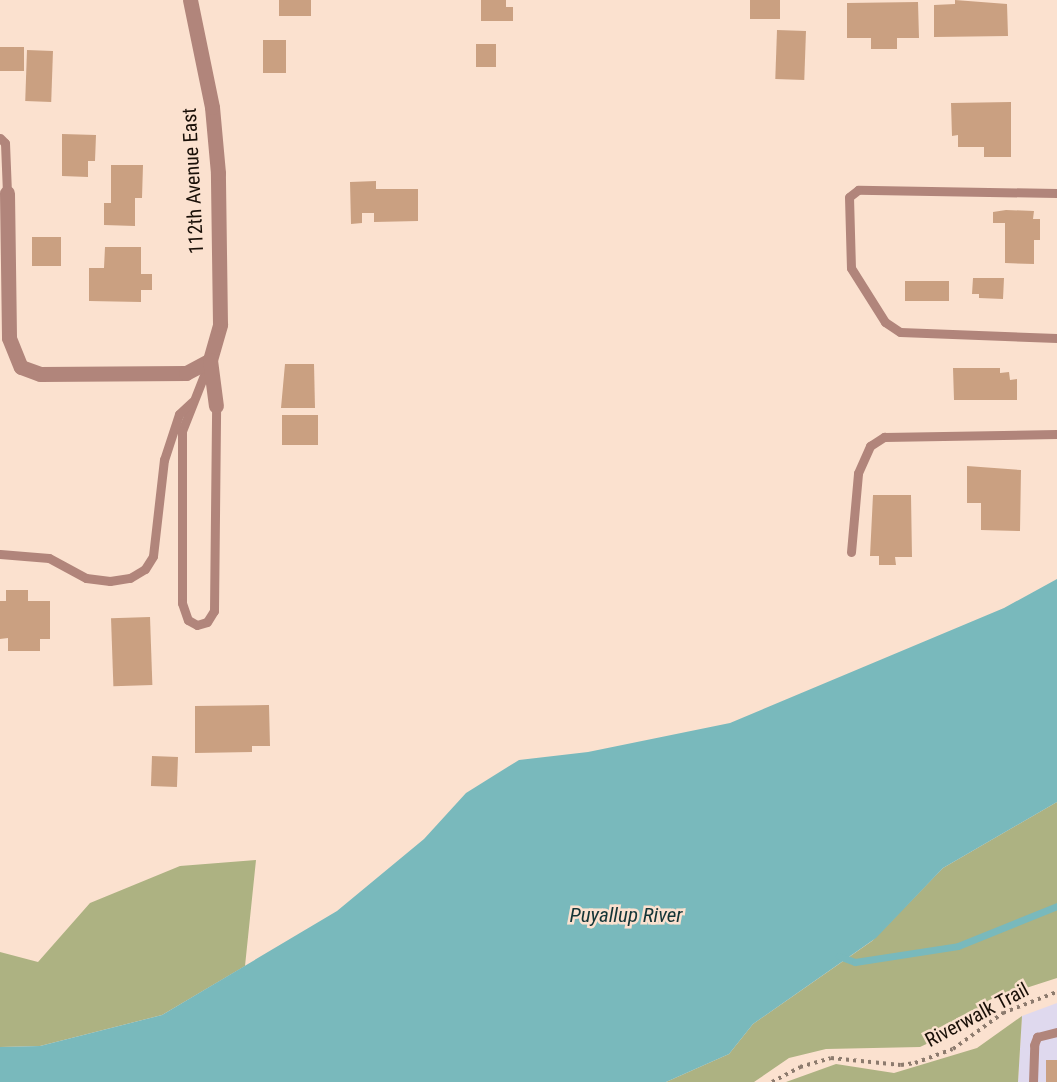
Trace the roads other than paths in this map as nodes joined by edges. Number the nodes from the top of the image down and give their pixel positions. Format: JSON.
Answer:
{"nodes":[{"id":1,"x":190,"y":0,"type":"edge"},
{"id":2,"x":0,"y":138,"type":"edge"},
{"id":3,"x":7,"y":193,"type":"joint"},
{"id":4,"x":1057,"y":193,"type":"edge"},
{"id":5,"x":1057,"y":338,"type":"edge"},
{"id":6,"x":210,"y":360,"type":"junction"},
{"id":7,"x":194,"y":401,"type":"junction"},
{"id":8,"x":216,"y":406,"type":"joint"},
{"id":9,"x":1057,"y":434,"type":"edge"},
{"id":10,"x":851,"y":552,"type":"dead end"},
{"id":11,"x":0,"y":554,"type":"edge"},
{"id":12,"x":1057,"y":1032,"type":"edge"},
{"id":13,"x":1033,"y":1082,"type":"edge"}],
"edges":[{"from":1,"to":6,"type":"street","name":"112th Avenue East"},
{"from":2,"to":3,"type":"lane"},
{"from":3,"to":6,"type":"street"},
{"from":4,"to":5,"type":"lane"},
{"from":6,"to":7,"type":"lane"},
{"from":6,"to":8,"type":"street","name":"112th Avenue East"},
{"from":7,"to":8,"type":"lane"},
{"from":7,"to":11,"type":"lane"},
{"from":9,"to":10,"type":"lane"},
{"from":12,"to":13,"type":"lane"}]}
